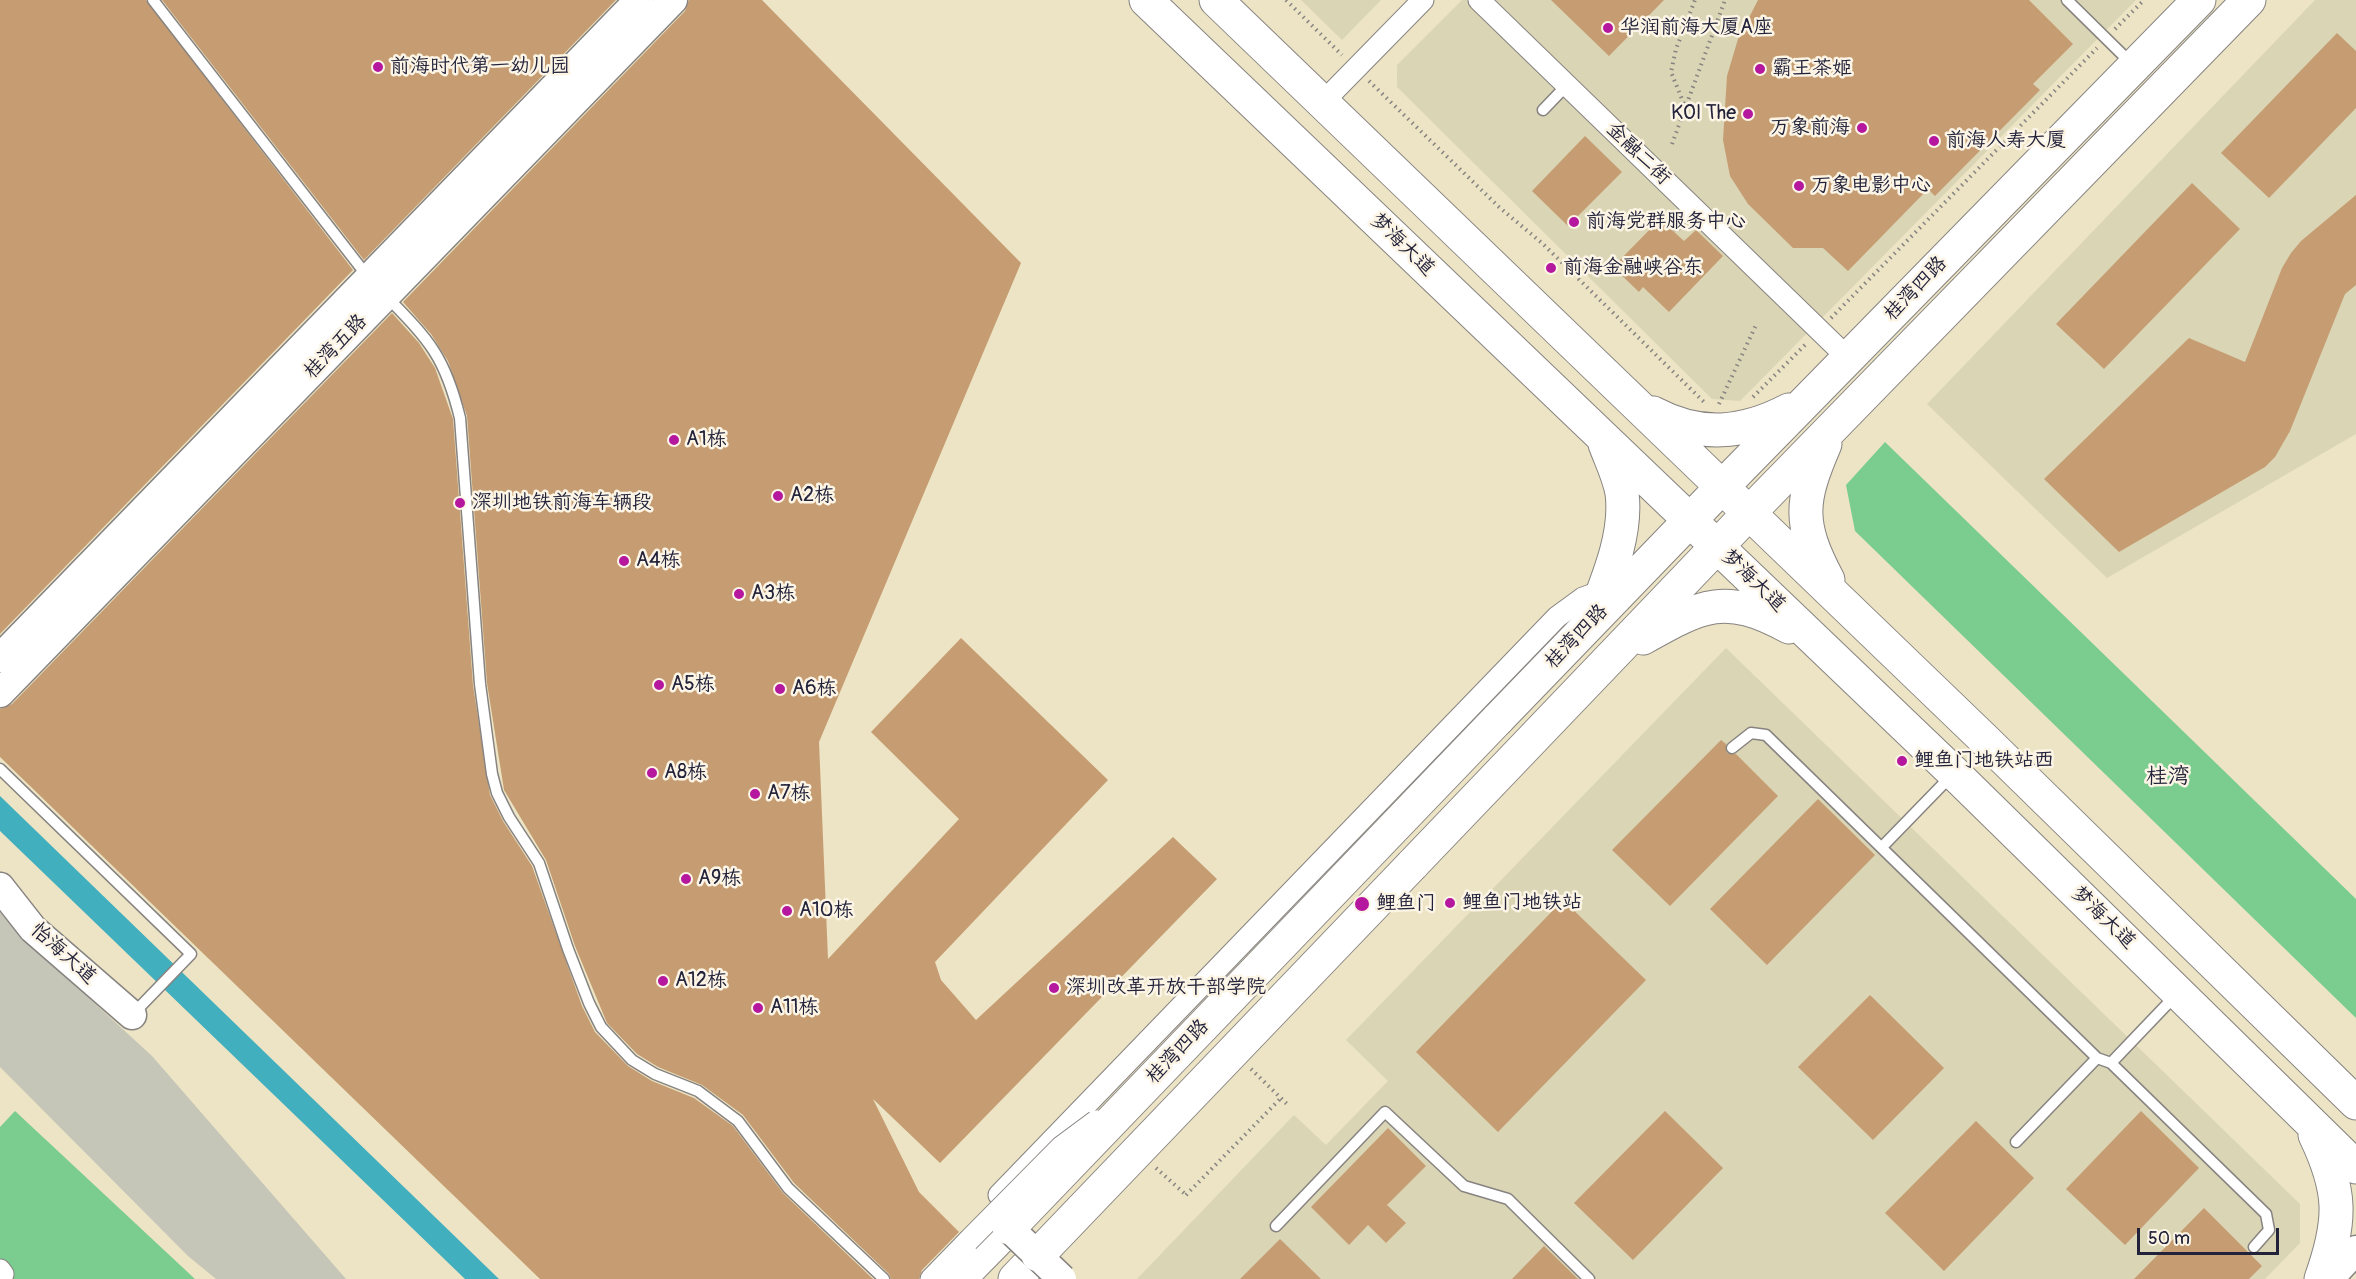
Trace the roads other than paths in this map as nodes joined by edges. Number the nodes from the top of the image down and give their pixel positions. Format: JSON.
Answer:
{"nodes":[{"id":1,"x":153,"y":0,"type":"edge"},
{"id":2,"x":639,"y":0,"type":"edge"},
{"id":3,"x":673,"y":0,"type":"edge"},
{"id":4,"x":1146,"y":0,"type":"edge"},
{"id":5,"x":1216,"y":0,"type":"edge"},
{"id":6,"x":1423,"y":0,"type":"edge"},
{"id":7,"x":1479,"y":0,"type":"edge"},
{"id":8,"x":2067,"y":0,"type":"edge"},
{"id":9,"x":2199,"y":0,"type":"edge"},
{"id":10,"x":2249,"y":0,"type":"edge"},
{"id":11,"x":2134,"y":66,"type":"junction"},
{"id":12,"x":1567,"y":85,"type":"junction"},
{"id":13,"x":1323,"y":102,"type":"junction"},
{"id":14,"x":1543,"y":110,"type":"dead end"},
{"id":15,"x":1693,"y":207,"type":"junction"},
{"id":16,"x":1676,"y":225,"type":"dead end"},
{"id":17,"x":378,"y":287,"type":"junction"},
{"id":18,"x":1848,"y":358,"type":"junction"},
{"id":19,"x":1806,"y":400,"type":"junction"},
{"id":20,"x":1634,"y":402,"type":"junction"},
{"id":21,"x":1833,"y":427,"type":"junction"},
{"id":22,"x":1602,"y":436,"type":"junction"},
{"id":23,"x":1722,"y":487,"type":"junction"},
{"id":24,"x":1749,"y":513,"type":"junction"},
{"id":25,"x":1689,"y":520,"type":"junction"},
{"id":26,"x":1717,"y":546,"type":"junction"},
{"id":27,"x":1616,"y":586,"type":"junction"},
{"id":28,"x":1837,"y":597,"type":"junction"},
{"id":29,"x":1817,"y":642,"type":"junction"},
{"id":30,"x":1615,"y":654,"type":"junction"},
{"id":31,"x":0,"y":658,"type":"edge"},
{"id":32,"x":0,"y":693,"type":"edge"},
{"id":33,"x":1732,"y":748,"type":"dead end"},
{"id":34,"x":0,"y":769,"type":"edge"},
{"id":35,"x":1954,"y":774,"type":"junction"},
{"id":36,"x":1882,"y":847,"type":"junction"},
{"id":37,"x":0,"y":887,"type":"edge"},
{"id":38,"x":2180,"y":992,"type":"junction"},
{"id":39,"x":132,"y":1015,"type":"joint"},
{"id":40,"x":2097,"y":1058,"type":"junction"},
{"id":41,"x":2111,"y":1063,"type":"junction"},
{"id":42,"x":2350,"y":1095,"type":"edge"},
{"id":43,"x":2306,"y":1117,"type":"junction"},
{"id":44,"x":2016,"y":1142,"type":"dead end"},
{"id":45,"x":2356,"y":1167,"type":"edge"},
{"id":46,"x":1002,"y":1221,"type":"junction"},
{"id":47,"x":1276,"y":1226,"type":"dead end"},
{"id":48,"x":2254,"y":1247,"type":"dead end"},
{"id":49,"x":976,"y":1248,"type":"junction"},
{"id":50,"x":2356,"y":1250,"type":"edge"},
{"id":51,"x":1038,"y":1255,"type":"junction"},
{"id":52,"x":884,"y":1279,"type":"edge"},
{"id":53,"x":931,"y":1279,"type":"edge"},
{"id":54,"x":959,"y":1279,"type":"edge"},
{"id":55,"x":1014,"y":1279,"type":"edge"},
{"id":56,"x":1062,"y":1279,"type":"edge"},
{"id":57,"x":1080,"y":1279,"type":"edge"},
{"id":58,"x":1589,"y":1279,"type":"edge"},
{"id":59,"x":2321,"y":1279,"type":"edge"},
{"id":60,"x":2329,"y":1279,"type":"edge"}],
"edges":[{"from":1,"to":17,"type":"lane"},
{"from":2,"to":17,"type":"street","name":"桂湾五路"},
{"from":3,"to":17,"type":"street","name":"桂湾五路"},
{"from":4,"to":22,"type":"main road","name":"梦海大道"},
{"from":5,"to":13,"type":"main road"},
{"from":6,"to":13,"type":"street"},
{"from":7,"to":12,"type":"street","name":"金融二街"},
{"from":8,"to":11,"type":"lane"},
{"from":9,"to":11,"type":"main road","name":"桂湾四路"},
{"from":10,"to":21,"type":"main road","name":"桂湾四路"},
{"from":11,"to":18,"type":"main road","name":"桂湾四路"},
{"from":12,"to":14,"type":"lane"},
{"from":12,"to":15,"type":"street","name":"金融二街"},
{"from":13,"to":20,"type":"main road"},
{"from":15,"to":16,"type":"lane"},
{"from":15,"to":18,"type":"street","name":"金融二街"},
{"from":17,"to":31,"type":"street","name":"桂湾五路"},
{"from":17,"to":32,"type":"street","name":"桂湾五路"},
{"from":17,"to":52,"type":"lane"},
{"from":18,"to":19,"type":"main road","name":"桂湾四路"},
{"from":19,"to":20,"type":"main road"},
{"from":19,"to":23,"type":"main road","name":"桂湾四路"},
{"from":20,"to":23,"type":"main road"},
{"from":21,"to":24,"type":"main road","name":"桂湾四路"},
{"from":21,"to":28,"type":"main road"},
{"from":22,"to":25,"type":"main road","name":"梦海大道"},
{"from":22,"to":27,"type":"main road"},
{"from":23,"to":24,"type":"main road"},
{"from":23,"to":25,"type":"main road","name":"桂湾四路"},
{"from":24,"to":26,"type":"main road","name":"桂湾四路"},
{"from":24,"to":28,"type":"main road"},
{"from":25,"to":26,"type":"main road","name":"梦海大道"},
{"from":25,"to":27,"type":"main road","name":"桂湾四路"},
{"from":26,"to":29,"type":"main road","name":"梦海大道"},
{"from":26,"to":30,"type":"main road","name":"桂湾四路"},
{"from":27,"to":46,"type":"main road","name":"桂湾四路","bridge":true},
{"from":27,"to":57,"type":"street"},
{"from":28,"to":42,"type":"main road"},
{"from":29,"to":30,"type":"main road"},
{"from":29,"to":35,"type":"main road","name":"梦海大道"},
{"from":30,"to":51,"type":"main road","name":"桂湾四路","bridge":true},
{"from":33,"to":36,"type":"lane"},
{"from":34,"to":39,"type":"lane"},
{"from":35,"to":36,"type":"lane"},
{"from":35,"to":38,"type":"main road","name":"梦海大道"},
{"from":36,"to":40,"type":"lane"},
{"from":37,"to":39,"type":"street","name":"怡海大道"},
{"from":38,"to":41,"type":"lane"},
{"from":38,"to":43,"type":"main road","name":"梦海大道"},
{"from":40,"to":41,"type":"lane"},
{"from":40,"to":44,"type":"lane"},
{"from":41,"to":48,"type":"lane"},
{"from":43,"to":45,"type":"main road","name":"梦海大道"},
{"from":43,"to":59,"type":"main road"},
{"from":46,"to":49,"type":"main road","name":"桂湾四路"},
{"from":46,"to":51,"type":"street","bridge":true},
{"from":47,"to":58,"type":"lane"},
{"from":49,"to":53,"type":"street"},
{"from":49,"to":54,"type":"main road","name":"桂湾四路"},
{"from":50,"to":60,"type":"street"},
{"from":51,"to":55,"type":"main road","name":"桂湾四路"},
{"from":51,"to":56,"type":"street","bridge":true}]}
